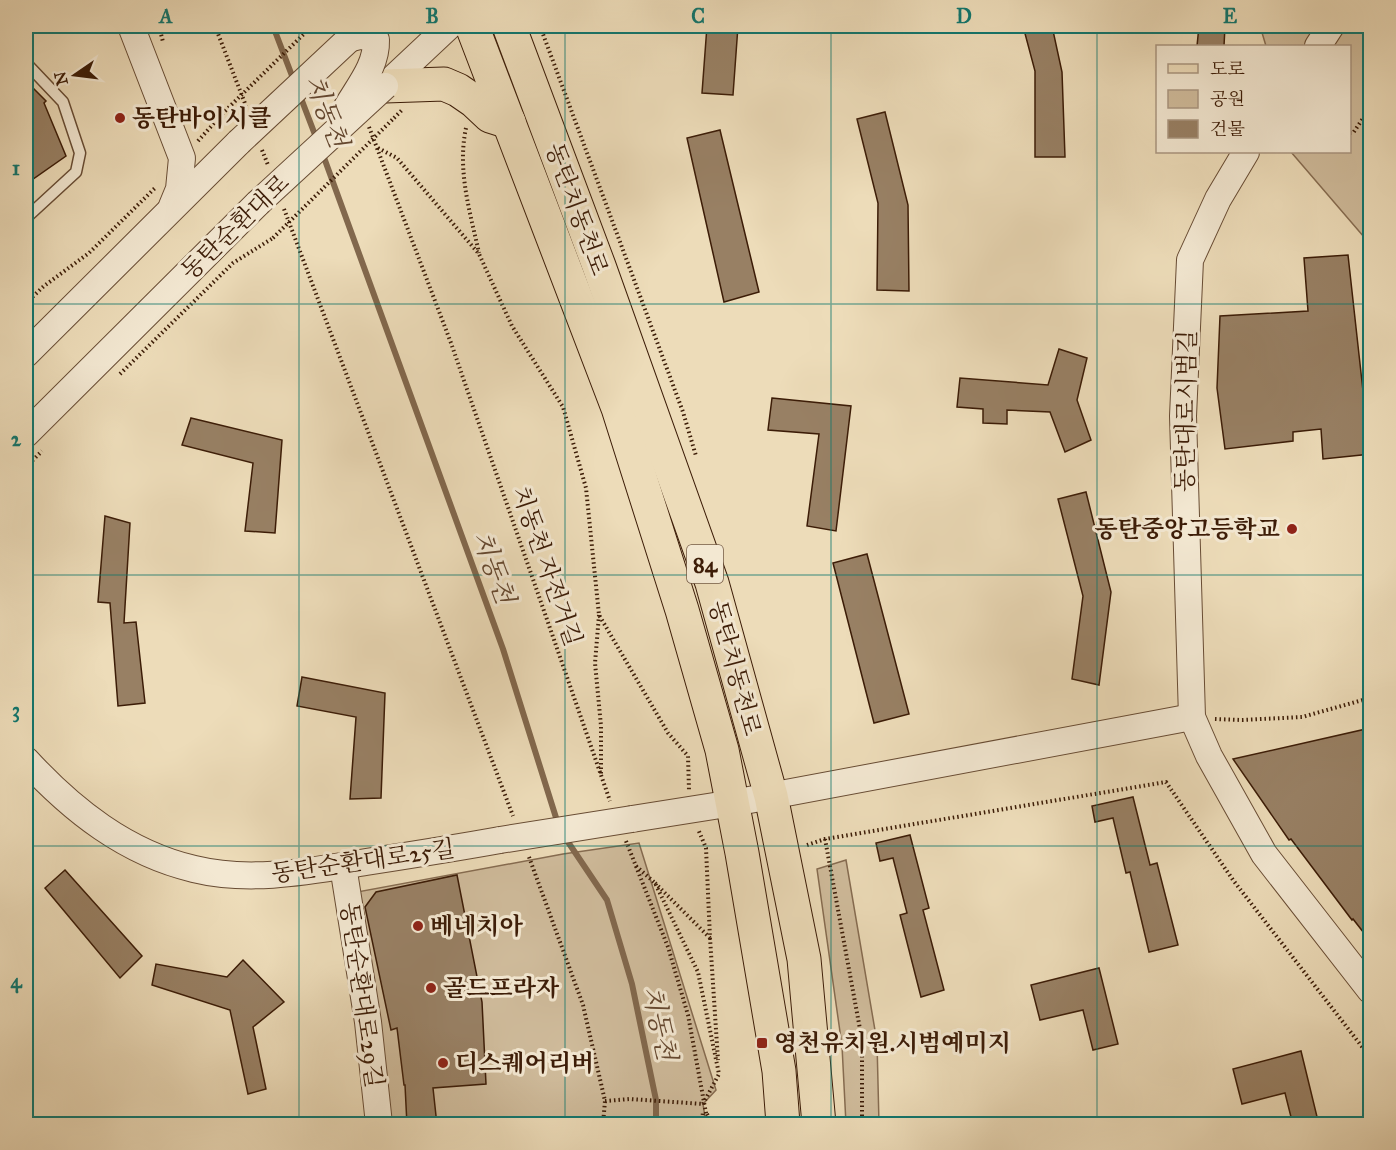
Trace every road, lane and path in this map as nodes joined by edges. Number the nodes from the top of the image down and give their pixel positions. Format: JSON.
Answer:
{"nodes":[{"id":1,"x":131,"y":26,"type":"edge"},
{"id":2,"x":215,"y":26,"type":"edge"},
{"id":3,"x":312,"y":26,"type":"edge"},
{"id":4,"x":449,"y":26,"type":"edge"},
{"id":5,"x":472,"y":26,"type":"edge"},
{"id":6,"x":509,"y":26,"type":"edge"},
{"id":7,"x":1331,"y":26,"type":"edge"},
{"id":8,"x":1362,"y":26,"type":"edge"},
{"id":9,"x":358,"y":30,"type":"edge"},
{"id":10,"x":1370,"y":38,"type":"edge"},
{"id":11,"x":1319,"y":45,"type":"edge"},
{"id":12,"x":26,"y":63,"type":"edge"},
{"id":13,"x":385,"y":86,"type":"junction"},
{"id":14,"x":246,"y":107,"type":"dead end"},
{"id":15,"x":394,"y":118,"type":"dead end"},
{"id":16,"x":509,"y":122,"type":"junction"},
{"id":17,"x":369,"y":125,"type":"dead end"},
{"id":18,"x":467,"y":126,"type":"dead end"},
{"id":19,"x":335,"y":132,"type":"junction"},
{"id":20,"x":1351,"y":133,"type":"edge"},
{"id":21,"x":241,"y":146,"type":"junction"},
{"id":22,"x":377,"y":147,"type":"junction"},
{"id":23,"x":1245,"y":153,"type":"edge"},
{"id":24,"x":182,"y":158,"type":"junction"},
{"id":25,"x":271,"y":174,"type":"dead end"},
{"id":26,"x":284,"y":207,"type":"dead end"},
{"id":27,"x":171,"y":208,"type":"junction"},
{"id":28,"x":26,"y":218,"type":"edge"},
{"id":29,"x":479,"y":254,"type":"junction"},
{"id":30,"x":26,"y":303,"type":"edge"},
{"id":31,"x":26,"y":354,"type":"edge"},
{"id":32,"x":117,"y":377,"type":"dead end"},
{"id":33,"x":34,"y":442,"type":"edge"},
{"id":34,"x":26,"y":467,"type":"edge"},
{"id":35,"x":599,"y":615,"type":"junction"},
{"id":36,"x":1371,"y":698,"type":"edge"},
{"id":37,"x":1192,"y":717,"type":"junction"},
{"id":38,"x":26,"y":760,"type":"edge"},
{"id":39,"x":601,"y":778,"type":"junction"},
{"id":40,"x":771,"y":796,"type":"junction"},
{"id":41,"x":733,"y":802,"type":"junction"},
{"id":42,"x":690,"y":810,"type":"junction"},
{"id":43,"x":514,"y":819,"type":"dead end"},
{"id":44,"x":623,"y":821,"type":"junction"},
{"id":45,"x":825,"y":839,"type":"junction"},
{"id":46,"x":805,"y":845,"type":"dead end"},
{"id":47,"x":527,"y":852,"type":"dead end"},
{"id":48,"x":635,"y":865,"type":"junction"},
{"id":49,"x":343,"y":866,"type":"junction"},
{"id":50,"x":655,"y":883,"type":"junction"},
{"id":51,"x":710,"y":938,"type":"junction"},
{"id":52,"x":1371,"y":990,"type":"edge"},
{"id":53,"x":1371,"y":1057,"type":"edge"},
{"id":54,"x":719,"y":1074,"type":"junction"},
{"id":55,"x":605,"y":1101,"type":"junction"},
{"id":56,"x":703,"y":1104,"type":"junction"},
{"id":57,"x":379,"y":1125,"type":"edge"},
{"id":58,"x":603,"y":1125,"type":"edge"},
{"id":59,"x":702,"y":1125,"type":"edge"},
{"id":60,"x":710,"y":1125,"type":"edge"},
{"id":61,"x":783,"y":1125,"type":"edge"},
{"id":62,"x":819,"y":1125,"type":"edge"},
{"id":63,"x":862,"y":1125,"type":"edge"}],
"edges":[{"from":1,"to":24,"type":"street"},
{"from":2,"to":14,"type":"path"},
{"from":3,"to":24,"type":"path","bridge":true},
{"from":4,"to":13,"type":"street","name":"동탄순환대로"},
{"from":5,"to":16,"type":"main road","name":"동탄치동천로","number":"84"},
{"from":6,"to":40,"type":"main road","name":"동탄치동천로","number":"84"},
{"from":7,"to":11,"type":"street"},
{"from":8,"to":10,"type":"path"},
{"from":9,"to":19,"type":"street","bridge":true},
{"from":9,"to":21,"type":"street","bridge":true},
{"from":10,"to":20,"type":"path"},
{"from":12,"to":28,"type":"lane"},
{"from":13,"to":16,"type":"main road"},
{"from":13,"to":19,"type":"street","name":"동탄순환대로","bridge":true},
{"from":15,"to":32,"type":"path","bridge":true},
{"from":16,"to":41,"type":"main road","name":"동탄치동천로","number":"84"},
{"from":17,"to":22,"type":"path","name":"치동천 자전거길"},
{"from":18,"to":29,"type":"path"},
{"from":19,"to":33,"type":"street","name":"동탄순환대로","bridge":true},
{"from":21,"to":24,"type":"street"},
{"from":21,"to":25,"type":"path"},
{"from":21,"to":27,"type":"street"},
{"from":22,"to":29,"type":"path"},
{"from":22,"to":39,"type":"path","name":"치동천 자전거길"},
{"from":23,"to":37,"type":"street","name":"동탄대로시범길"},
{"from":24,"to":27,"type":"street"},
{"from":24,"to":30,"type":"path"},
{"from":26,"to":43,"type":"path"},
{"from":27,"to":31,"type":"street"},
{"from":29,"to":35,"type":"path"},
{"from":33,"to":34,"type":"path"},
{"from":35,"to":39,"type":"path"},
{"from":35,"to":42,"type":"path"},
{"from":36,"to":37,"type":"path"},
{"from":37,"to":40,"type":"street","name":"동탄순환대로25길"},
{"from":37,"to":52,"type":"street","name":"동탄대로시범길"},
{"from":38,"to":49,"type":"street","name":"동탄순환대로25길"},
{"from":39,"to":44,"type":"path","name":"치동천 자전거길"},
{"from":40,"to":41,"type":"street","name":"동탄순환대로25길"},
{"from":40,"to":62,"type":"main road","name":"동탄치동천로","number":"84"},
{"from":41,"to":42,"type":"street","name":"동탄순환대로25길"},
{"from":41,"to":61,"type":"main road","name":"동탄치동천로","number":"84"},
{"from":42,"to":44,"type":"street","name":"동탄순환대로25길"},
{"from":42,"to":51,"type":"path"},
{"from":44,"to":48,"type":"path","name":"치동천 자전거길"},
{"from":44,"to":49,"type":"street","name":"동탄순환대로25길","bridge":true},
{"from":45,"to":46,"type":"path"},
{"from":45,"to":53,"type":"path"},
{"from":45,"to":63,"type":"path"},
{"from":47,"to":55,"type":"path"},
{"from":48,"to":50,"type":"path"},
{"from":48,"to":56,"type":"path","name":"치동천 자전거길"},
{"from":49,"to":57,"type":"street","name":"동탄순환대로29길"},
{"from":50,"to":51,"type":"path"},
{"from":50,"to":54,"type":"path"},
{"from":51,"to":54,"type":"path"},
{"from":54,"to":56,"type":"path"},
{"from":55,"to":56,"type":"path"},
{"from":55,"to":58,"type":"path"},
{"from":56,"to":59,"type":"path"},
{"from":56,"to":60,"type":"path"}]}
